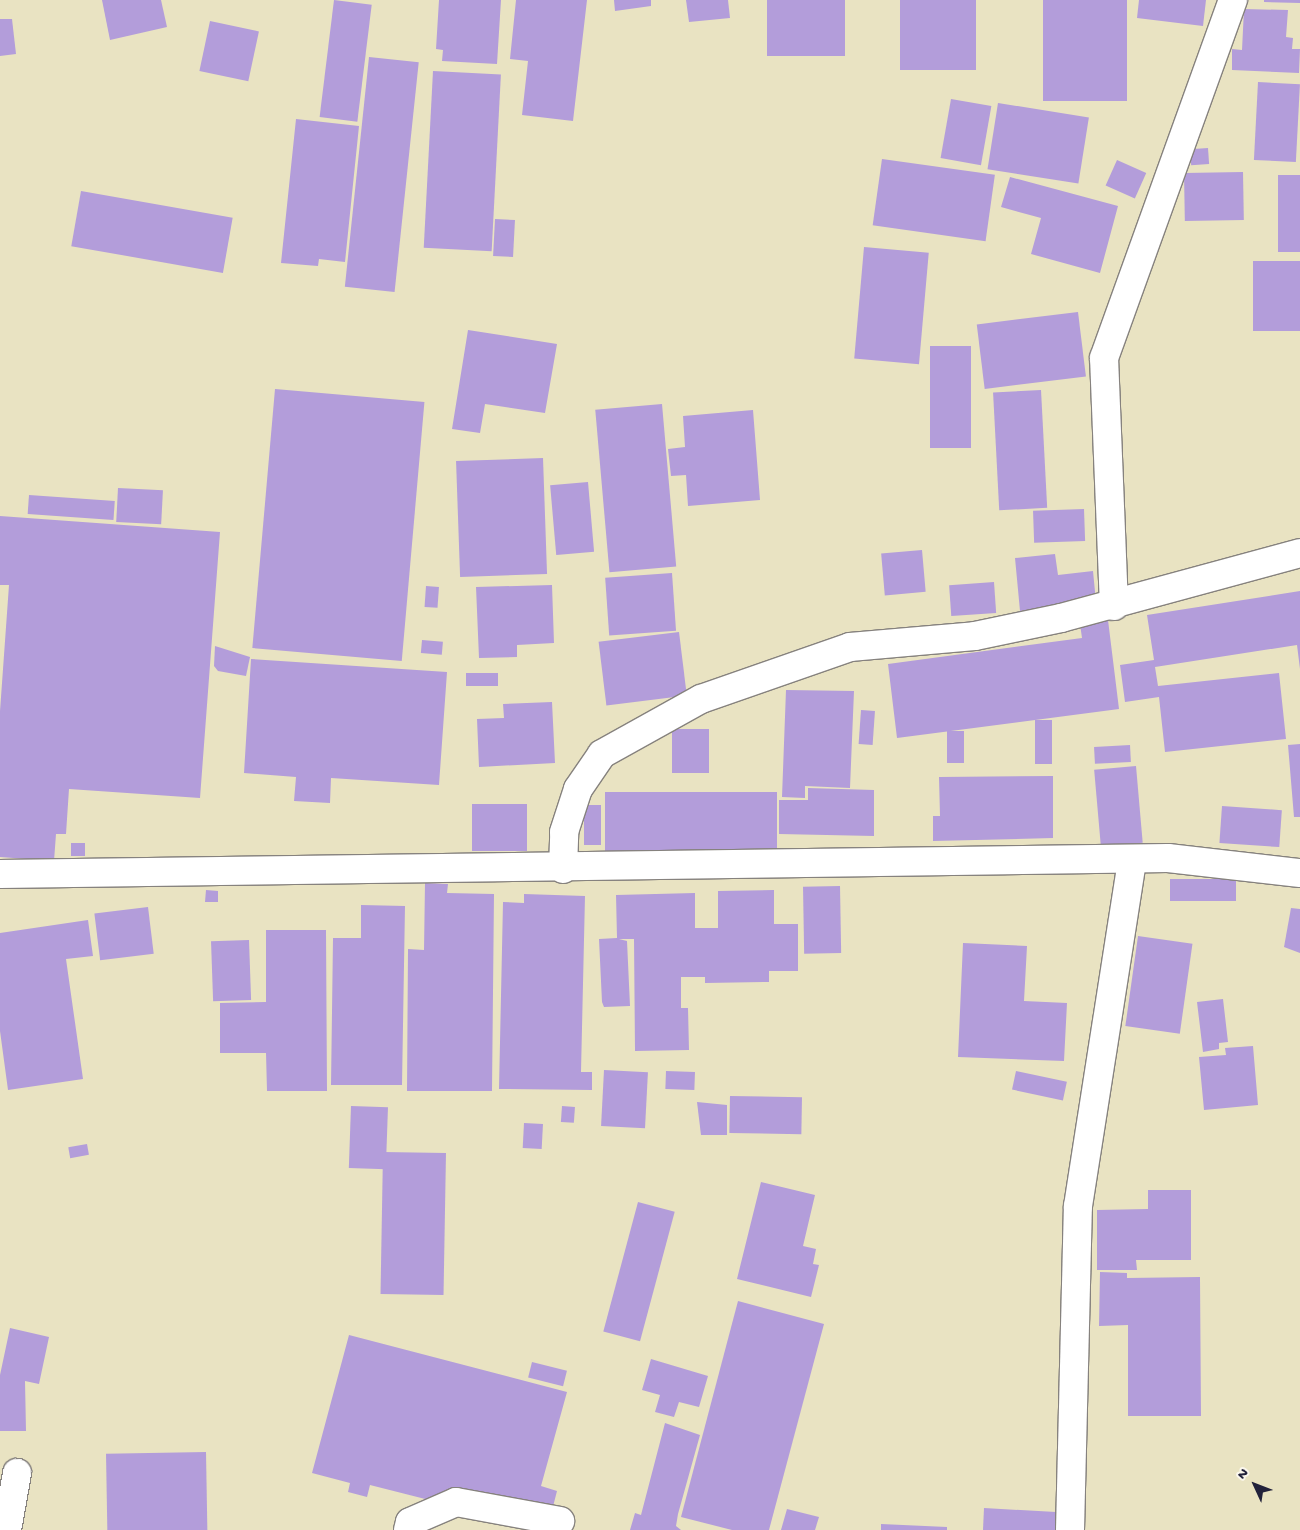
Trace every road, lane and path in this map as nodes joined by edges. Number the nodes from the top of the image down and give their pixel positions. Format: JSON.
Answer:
{"nodes":[{"id":1,"x":1233,"y":0,"type":"edge"},
{"id":2,"x":1300,"y":553,"type":"edge"},
{"id":3,"x":1114,"y":606,"type":"junction"},
{"id":4,"x":1132,"y":861,"type":"junction"},
{"id":5,"x":563,"y":870,"type":"junction"},
{"id":6,"x":1300,"y":873,"type":"edge"},
{"id":7,"x":0,"y":874,"type":"edge"},
{"id":8,"x":17,"y":1473,"type":"dead end"},
{"id":9,"x":560,"y":1521,"type":"dead end"},
{"id":10,"x":7,"y":1530,"type":"edge"},
{"id":11,"x":408,"y":1530,"type":"edge"},
{"id":12,"x":1070,"y":1530,"type":"edge"}],
"edges":[{"from":1,"to":3,"type":"street"},
{"from":2,"to":3,"type":"street"},
{"from":3,"to":5,"type":"street"},
{"from":4,"to":5,"type":"street"},
{"from":4,"to":6,"type":"street"},
{"from":4,"to":12,"type":"street"},
{"from":5,"to":7,"type":"street"},
{"from":8,"to":10,"type":"street"},
{"from":9,"to":11,"type":"street"}]}
